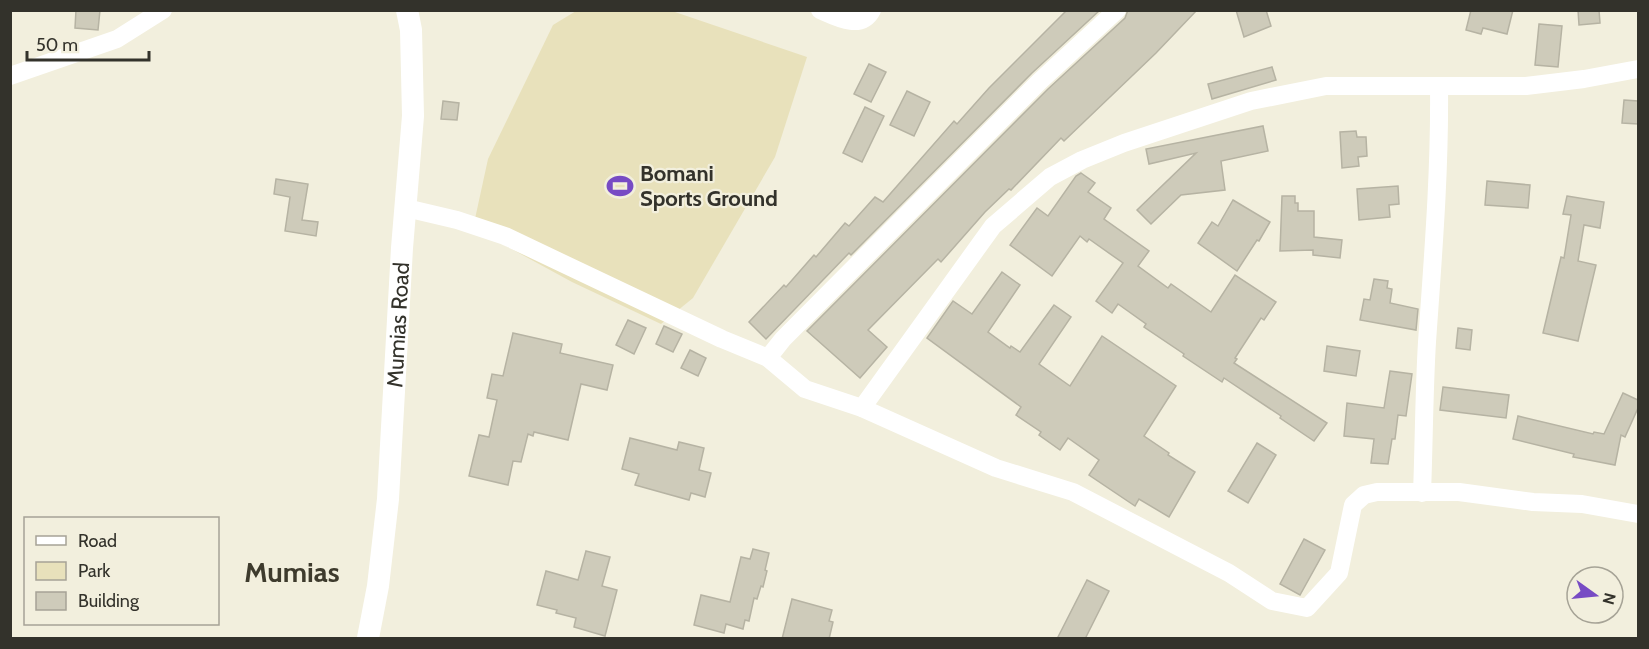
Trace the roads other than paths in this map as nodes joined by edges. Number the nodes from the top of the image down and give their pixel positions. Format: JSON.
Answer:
{"nodes":[{"id":1,"x":163,"y":10,"type":"edge"},
{"id":2,"x":820,"y":10,"type":"edge"},
{"id":3,"x":872,"y":10,"type":"edge"},
{"id":4,"x":1117,"y":10,"type":"edge"},
{"id":5,"x":408,"y":12,"type":"edge"},
{"id":6,"x":1638,"y":69,"type":"edge"},
{"id":7,"x":10,"y":76,"type":"edge"},
{"id":8,"x":1439,"y":86,"type":"junction"},
{"id":9,"x":406,"y":208,"type":"junction"},
{"id":10,"x":768,"y":358,"type":"junction"},
{"id":11,"x":862,"y":408,"type":"junction"},
{"id":12,"x":1422,"y":493,"type":"junction"},
{"id":13,"x":1638,"y":514,"type":"edge"},
{"id":14,"x":368,"y":639,"type":"edge"}],
"edges":[{"from":1,"to":7,"type":"street"},
{"from":2,"to":3,"type":"street"},
{"from":4,"to":10,"type":"street"},
{"from":5,"to":9,"type":"street","name":"Mumias Road"},
{"from":6,"to":8,"type":"street"},
{"from":8,"to":11,"type":"street"},
{"from":8,"to":12,"type":"street"},
{"from":9,"to":10,"type":"street"},
{"from":9,"to":14,"type":"street","name":"Mumias Road"},
{"from":10,"to":11,"type":"street"},
{"from":11,"to":12,"type":"street"},
{"from":12,"to":13,"type":"street"}]}
